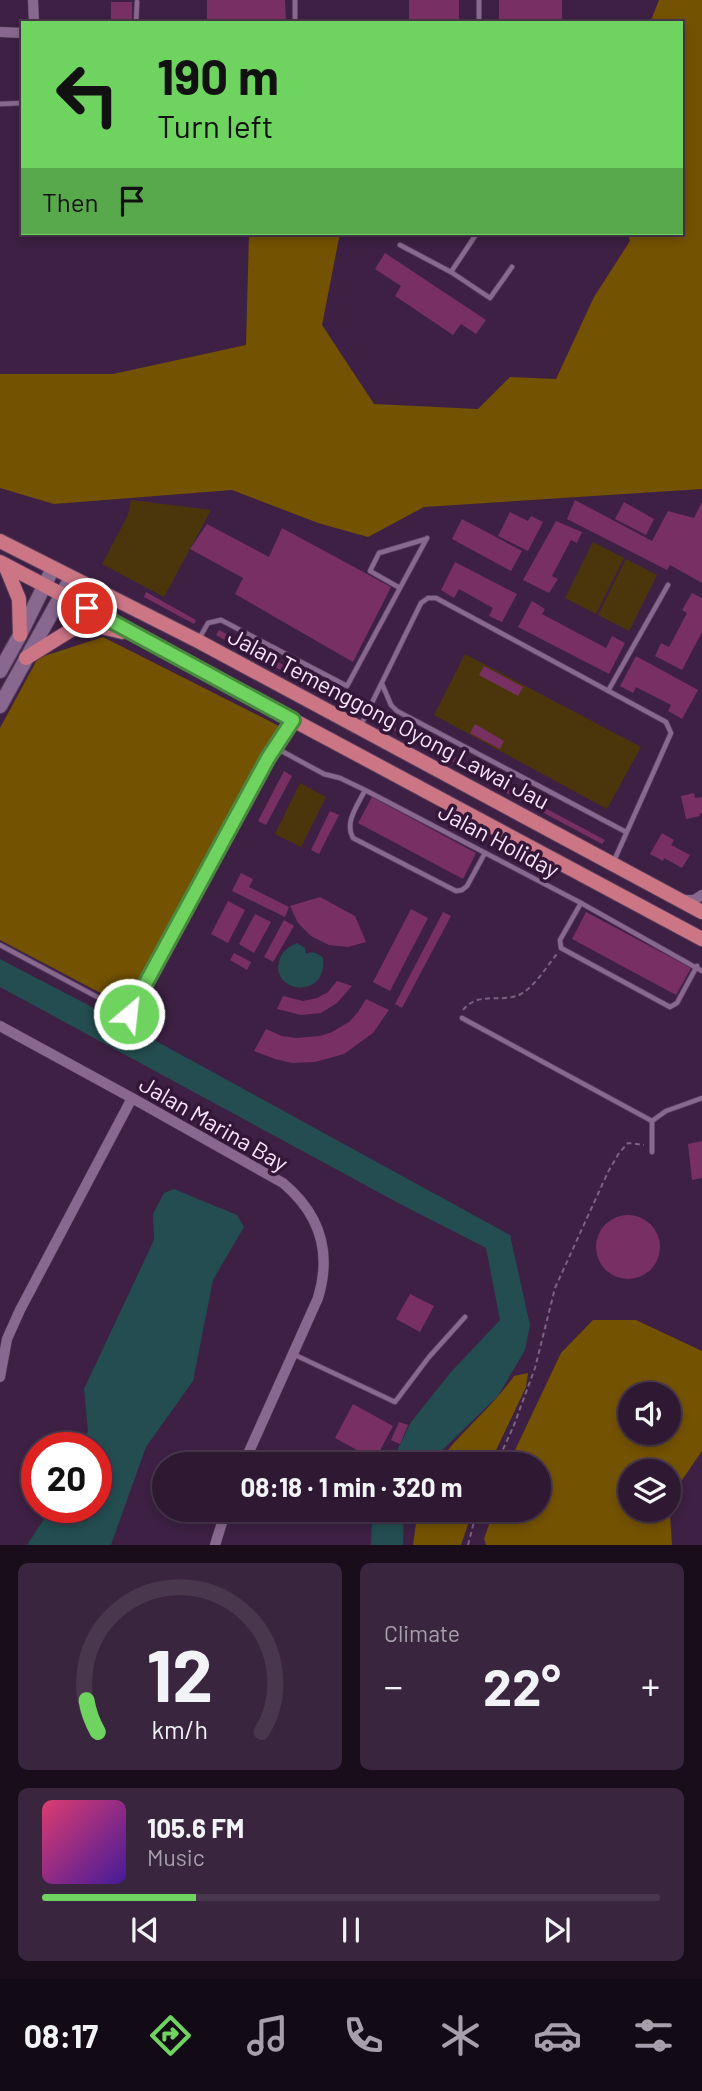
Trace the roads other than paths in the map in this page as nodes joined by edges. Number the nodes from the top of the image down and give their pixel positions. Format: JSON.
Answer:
{"nodes":[{"id":1,"x":33,"y":0,"type":"edge"},
{"id":2,"x":295,"y":0,"type":"edge"},
{"id":3,"x":479,"y":0,"type":"edge"},
{"id":4,"x":136,"y":2,"type":"edge"},
{"id":5,"x":34,"y":21,"type":"edge"},
{"id":6,"x":136,"y":21,"type":"edge"},
{"id":7,"x":295,"y":21,"type":"edge"},
{"id":8,"x":479,"y":21,"type":"edge"},
{"id":9,"x":0,"y":32,"type":"edge"},
{"id":10,"x":21,"y":33,"type":"edge"},
{"id":11,"x":21,"y":103,"type":"edge"},
{"id":12,"x":0,"y":104,"type":"edge"},
{"id":13,"x":476,"y":235,"type":"edge"},
{"id":14,"x":400,"y":245,"type":"dead end"},
{"id":15,"x":512,"y":267,"type":"dead end"},
{"id":16,"x":452,"y":272,"type":"junction"},
{"id":17,"x":0,"y":541,"type":"edge"},
{"id":18,"x":2,"y":564,"type":"edge"},
{"id":19,"x":53,"y":568,"type":"junction"},
{"id":20,"x":71,"y":578,"type":"junction"},
{"id":21,"x":668,"y":585,"type":"dead end"},
{"id":22,"x":44,"y":586,"type":"junction"},
{"id":23,"x":400,"y":588,"type":"junction"},
{"id":24,"x":62,"y":595,"type":"junction"},
{"id":25,"x":20,"y":635,"type":"junction"},
{"id":26,"x":141,"y":636,"type":"junction"},
{"id":27,"x":198,"y":641,"type":"junction"},
{"id":28,"x":26,"y":658,"type":"junction"},
{"id":29,"x":0,"y":671,"type":"edge"},
{"id":30,"x":381,"y":684,"type":"junction"},
{"id":31,"x":608,"y":691,"type":"junction"},
{"id":32,"x":0,"y":706,"type":"edge"},
{"id":33,"x":293,"y":720,"type":"junction"},
{"id":34,"x":359,"y":729,"type":"junction"},
{"id":35,"x":276,"y":748,"type":"junction"},
{"id":36,"x":365,"y":790,"type":"junction"},
{"id":37,"x":626,"y":832,"type":"junction"},
{"id":38,"x":485,"y":853,"type":"junction"},
{"id":39,"x":612,"y":864,"type":"junction"},
{"id":40,"x":702,"y":895,"type":"edge"},
{"id":41,"x":680,"y":900,"type":"junction"},
{"id":42,"x":581,"y":903,"type":"junction"},
{"id":43,"x":702,"y":912,"type":"edge"},
{"id":44,"x":702,"y":939,"type":"edge"},
{"id":45,"x":0,"y":945,"type":"edge"},
{"id":46,"x":697,"y":966,"type":"junction"},
{"id":47,"x":702,"y":971,"type":"edge"},
{"id":48,"x":462,"y":1018,"type":"road end"},
{"id":49,"x":0,"y":1026,"type":"edge"},
{"id":50,"x":132,"y":1098,"type":"junction"},
{"id":51,"x":702,"y":1098,"type":"edge"},
{"id":52,"x":652,"y":1121,"type":"junction"},
{"id":53,"x":652,"y":1149,"type":"road end"},
{"id":54,"x":465,"y":1317,"type":"dead end"},
{"id":55,"x":292,"y":1353,"type":"junction"},
{"id":56,"x":0,"y":1377,"type":"edge"},
{"id":57,"x":249,"y":1452,"type":"edge"},
{"id":58,"x":222,"y":1522,"type":"edge"},
{"id":59,"x":215,"y":1545,"type":"edge"}],
"edges":[{"from":1,"to":5,"type":"street"},
{"from":2,"to":7,"type":"lane"},
{"from":3,"to":8,"type":"lane"},
{"from":4,"to":6,"type":"lane"},
{"from":9,"to":10,"type":"street"},
{"from":11,"to":12,"type":"lane"},
{"from":13,"to":16,"type":"lane"},
{"from":14,"to":16,"type":"lane"},
{"from":15,"to":16,"type":"lane"},
{"from":17,"to":19,"type":"main road","name":"Jalan Temenggong Oyong Lawai Jau"},
{"from":18,"to":22,"type":"main road","name":"Jalan Temenggong Oyong Lawai Jau"},
{"from":18,"to":25,"type":"main road"},
{"from":19,"to":20,"type":"main road","name":"Jalan Temenggong Oyong Lawai Jau"},
{"from":19,"to":22,"type":"main road"},
{"from":20,"to":24,"type":"main road"},
{"from":20,"to":27,"type":"main road","name":"Jalan Temenggong Oyong Lawai Jau"},
{"from":21,"to":31,"type":"lane"},
{"from":22,"to":24,"type":"main road","name":"Jalan Temenggong Oyong Lawai Jau"},
{"from":22,"to":25,"type":"main road"},
{"from":23,"to":23,"type":"lane"},
{"from":23,"to":27,"type":"lane"},
{"from":24,"to":26,"type":"main road","name":"Jalan Temenggong Oyong Lawai Jau"},
{"from":24,"to":28,"type":"main road"},
{"from":25,"to":29,"type":"main road"},
{"from":26,"to":28,"type":"main road"},
{"from":26,"to":33,"type":"main road","name":"Jalan Temenggong Oyong Lawai Jau"},
{"from":27,"to":34,"type":"main road","name":"Jalan Temenggong Oyong Lawai Jau"},
{"from":28,"to":32,"type":"main road"},
{"from":30,"to":31,"type":"lane"},
{"from":30,"to":34,"type":"lane"},
{"from":30,"to":37,"type":"lane"},
{"from":31,"to":37,"type":"lane"},
{"from":33,"to":35,"type":"lane"},
{"from":33,"to":44,"type":"main road","name":"Jalan Temenggong Oyong Lawai Jau"},
{"from":34,"to":39,"type":"main road","name":"Jalan Temenggong Oyong Lawai Jau"},
{"from":35,"to":36,"type":"lane","name":"Jalan Holiday"},
{"from":35,"to":45,"type":"lane"},
{"from":36,"to":38,"type":"lane","name":"Jalan Holiday"},
{"from":36,"to":38,"type":"lane"},
{"from":37,"to":39,"type":"lane"},
{"from":38,"to":42,"type":"lane","name":"Jalan Holiday"},
{"from":39,"to":41,"type":"main road","name":"Jalan Temenggong Oyong Lawai Jau"},
{"from":40,"to":41,"type":"street"},
{"from":41,"to":43,"type":"main road","name":"Jalan Temenggong Oyong Lawai Jau"},
{"from":42,"to":46,"type":"lane","name":"Jalan Holiday"},
{"from":42,"to":46,"type":"lane"},
{"from":46,"to":47,"type":"lane","name":"Jalan Holiday"},
{"from":48,"to":52,"type":"lane"},
{"from":49,"to":50,"type":"street","name":"Jalan Marina Bay"},
{"from":50,"to":55,"type":"street","name":"Jalan Marina Bay"},
{"from":50,"to":56,"type":"street"},
{"from":51,"to":52,"type":"lane"},
{"from":52,"to":53,"type":"lane"},
{"from":54,"to":55,"type":"lane"},
{"from":55,"to":57,"type":"street","name":"Jalan Marina Bay"},
{"from":58,"to":59,"type":"street"}]}
